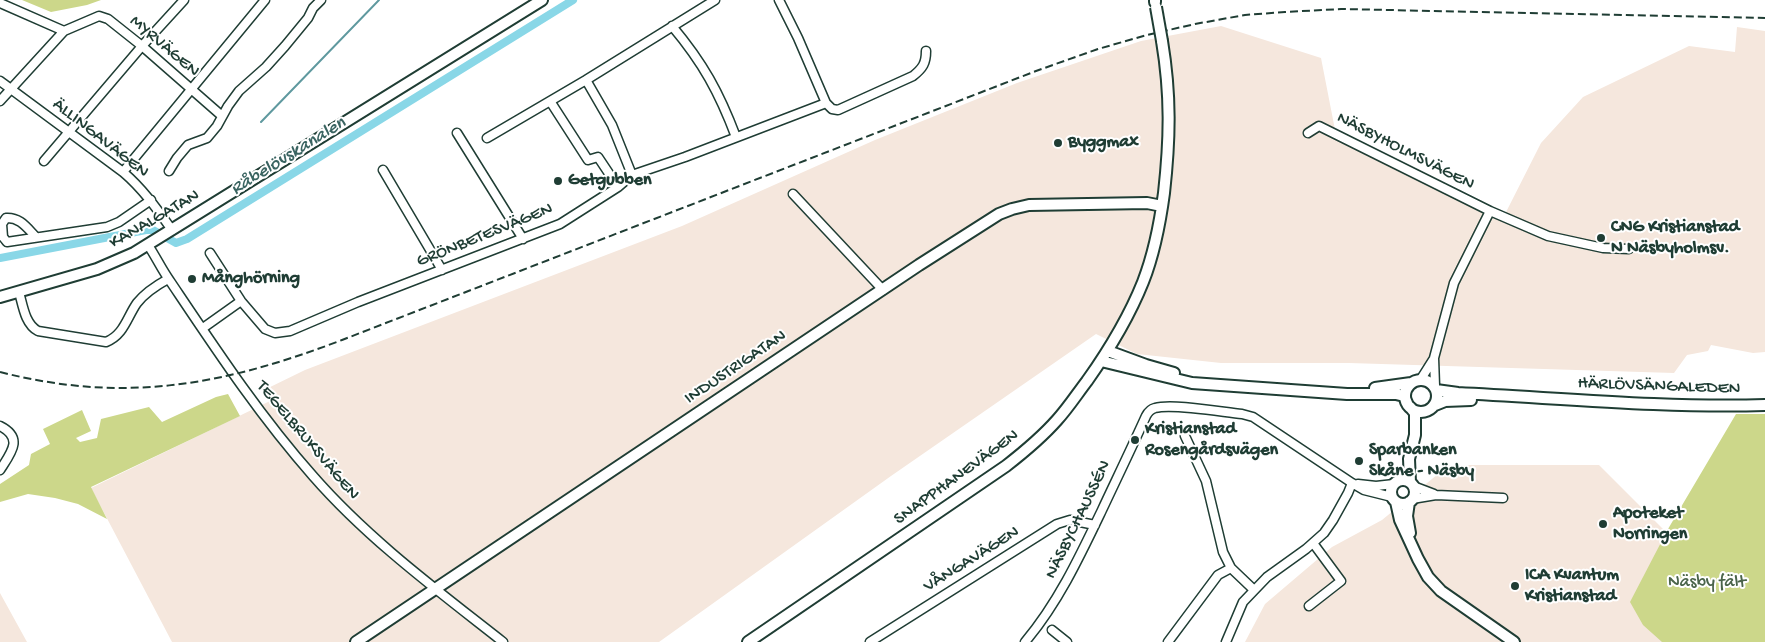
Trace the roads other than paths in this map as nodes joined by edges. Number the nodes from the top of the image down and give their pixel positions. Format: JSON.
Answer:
{"nodes":[{"id":1,"x":184,"y":0,"type":"edge"},
{"id":2,"x":265,"y":0,"type":"edge"},
{"id":3,"x":321,"y":0,"type":"edge"},
{"id":4,"x":542,"y":0,"type":"edge"},
{"id":5,"x":715,"y":0,"type":"edge"},
{"id":6,"x":779,"y":0,"type":"edge"},
{"id":7,"x":1155,"y":2,"type":"edge"},
{"id":8,"x":0,"y":3,"type":"edge"},
{"id":9,"x":672,"y":26,"type":"junction"},
{"id":10,"x":64,"y":31,"type":"junction"},
{"id":11,"x":142,"y":46,"type":"junction"},
{"id":12,"x":926,"y":51,"type":"dead end"},
{"id":13,"x":586,"y":80,"type":"junction"},
{"id":14,"x":0,"y":81,"type":"edge"},
{"id":15,"x":10,"y":89,"type":"junction"},
{"id":16,"x":191,"y":89,"type":"junction"},
{"id":17,"x":0,"y":101,"type":"edge"},
{"id":18,"x":550,"y":101,"type":"junction"},
{"id":19,"x":826,"y":102,"type":"junction"},
{"id":20,"x":222,"y":116,"type":"junction"},
{"id":21,"x":70,"y":132,"type":"junction"},
{"id":22,"x":457,"y":133,"type":"dead end"},
{"id":23,"x":1308,"y":133,"type":"dead end"},
{"id":24,"x":736,"y":137,"type":"junction"},
{"id":25,"x":487,"y":138,"type":"dead end"},
{"id":26,"x":44,"y":161,"type":"dead end"},
{"id":27,"x":383,"y":170,"type":"dead end"},
{"id":28,"x":170,"y":171,"type":"dead end"},
{"id":29,"x":123,"y":172,"type":"junction"},
{"id":30,"x":632,"y":175,"type":"junction"},
{"id":31,"x":618,"y":187,"type":"junction"},
{"id":32,"x":793,"y":194,"type":"dead end"},
{"id":33,"x":151,"y":200,"type":"junction"},
{"id":34,"x":1162,"y":206,"type":"junction"},
{"id":35,"x":1490,"y":211,"type":"junction"},
{"id":36,"x":169,"y":232,"type":"junction"},
{"id":37,"x":36,"y":237,"type":"dead end"},
{"id":38,"x":523,"y":239,"type":"junction"},
{"id":39,"x":152,"y":243,"type":"junction"},
{"id":40,"x":1629,"y":249,"type":"dead end"},
{"id":41,"x":210,"y":253,"type":"dead end"},
{"id":42,"x":442,"y":270,"type":"junction"},
{"id":43,"x":168,"y":279,"type":"junction"},
{"id":44,"x":883,"y":290,"type":"junction"},
{"id":45,"x":19,"y":292,"type":"junction"},
{"id":46,"x":0,"y":298,"type":"edge"},
{"id":47,"x":241,"y":301,"type":"junction"},
{"id":48,"x":203,"y":328,"type":"junction"},
{"id":49,"x":1108,"y":351,"type":"junction"},
{"id":50,"x":1434,"y":358,"type":"junction"},
{"id":51,"x":1102,"y":361,"type":"junction"},
{"id":52,"x":1421,"y":380,"type":"junction"},
{"id":53,"x":1411,"y":383,"type":"junction"},
{"id":54,"x":1224,"y":386,"type":"junction"},
{"id":55,"x":1436,"y":388,"type":"junction"},
{"id":56,"x":1289,"y":390,"type":"junction"},
{"id":57,"x":1552,"y":400,"type":"junction"},
{"id":58,"x":1408,"y":405,"type":"junction"},
{"id":59,"x":1435,"y":405,"type":"junction"},
{"id":60,"x":1765,"y":405,"type":"edge"},
{"id":61,"x":1425,"y":412,"type":"junction"},
{"id":62,"x":0,"y":426,"type":"edge"},
{"id":63,"x":1416,"y":435,"type":"junction"},
{"id":64,"x":1185,"y":436,"type":"dead end"},
{"id":65,"x":1409,"y":459,"type":"junction"},
{"id":66,"x":0,"y":470,"type":"edge"},
{"id":67,"x":1352,"y":483,"type":"junction"},
{"id":68,"x":1395,"y":483,"type":"junction"},
{"id":69,"x":1411,"y":484,"type":"junction"},
{"id":70,"x":1436,"y":495,"type":"junction"},
{"id":71,"x":1503,"y":498,"type":"dead end"},
{"id":72,"x":1394,"y":499,"type":"junction"},
{"id":73,"x":1411,"y":501,"type":"junction"},
{"id":74,"x":1095,"y":525,"type":"junction"},
{"id":75,"x":1411,"y":542,"type":"junction"},
{"id":76,"x":1312,"y":543,"type":"junction"},
{"id":77,"x":1231,"y":568,"type":"junction"},
{"id":78,"x":436,"y":588,"type":"junction"},
{"id":79,"x":1253,"y":589,"type":"junction"},
{"id":80,"x":1309,"y":606,"type":"dead end"},
{"id":81,"x":1052,"y":630,"type":"dead end"},
{"id":82,"x":356,"y":642,"type":"edge"},
{"id":83,"x":503,"y":642,"type":"edge"},
{"id":84,"x":748,"y":642,"type":"edge"},
{"id":85,"x":870,"y":642,"type":"edge"},
{"id":86,"x":1025,"y":642,"type":"edge"},
{"id":87,"x":1067,"y":642,"type":"edge"},
{"id":88,"x":1168,"y":642,"type":"edge"},
{"id":89,"x":1226,"y":642,"type":"edge"},
{"id":90,"x":1514,"y":642,"type":"edge"}],
"edges":[{"from":1,"to":11,"type":"street"},
{"from":2,"to":16,"type":"street"},
{"from":3,"to":20,"type":"street"},
{"from":4,"to":36,"type":"street","name":"KANALGATAN"},
{"from":5,"to":9,"type":"street"},
{"from":6,"to":19,"type":"street"},
{"from":7,"to":34,"type":"street","name":"SNAPPHANEVÄGEN","bridge":true},
{"from":8,"to":10,"type":"street"},
{"from":9,"to":13,"type":"street"},
{"from":9,"to":24,"type":"street"},
{"from":10,"to":11,"type":"street","name":"MYRVÄGEN"},
{"from":10,"to":15,"type":"street"},
{"from":11,"to":16,"type":"street","name":"MYRVÄGEN"},
{"from":11,"to":21,"type":"street"},
{"from":12,"to":19,"type":"street"},
{"from":13,"to":18,"type":"street"},
{"from":13,"to":30,"type":"street"},
{"from":14,"to":15,"type":"street","name":"ÄLLINGAVÄGEN"},
{"from":15,"to":17,"type":"street"},
{"from":15,"to":21,"type":"street","name":"ÄLLINGAVÄGEN"},
{"from":16,"to":20,"type":"street","name":"MYRVÄGEN"},
{"from":16,"to":29,"type":"street"},
{"from":18,"to":25,"type":"street"},
{"from":18,"to":31,"type":"street"},
{"from":19,"to":24,"type":"street","name":"GRÖNBETESVÄGEN"},
{"from":20,"to":28,"type":"street"},
{"from":21,"to":26,"type":"street"},
{"from":21,"to":29,"type":"street","name":"ÄLLINGAVÄGEN"},
{"from":22,"to":38,"type":"street"},
{"from":23,"to":35,"type":"street","name":"NÄSBYHOLMSVÄGEN"},
{"from":24,"to":30,"type":"street","name":"GRÖNBETESVÄGEN"},
{"from":27,"to":42,"type":"street"},
{"from":29,"to":33,"type":"street","name":"ÄLLINGAVÄGEN"},
{"from":30,"to":31,"type":"street","name":"GRÖNBETESVÄGEN"},
{"from":31,"to":38,"type":"street","name":"GRÖNBETESVÄGEN"},
{"from":32,"to":44,"type":"street"},
{"from":33,"to":36,"type":"street","name":"ÄLLINGAVÄGEN"},
{"from":33,"to":37,"type":"street"},
{"from":34,"to":44,"type":"street","name":"INDUSTRIGATAN"},
{"from":34,"to":49,"type":"street","name":"SNAPPHANEVÄGEN"},
{"from":35,"to":40,"type":"street","name":"NÄSBYHOLMSVÄGEN"},
{"from":35,"to":50,"type":"street"},
{"from":36,"to":39,"type":"street","name":"KANALGATAN"},
{"from":38,"to":42,"type":"street","name":"GRÖNBETESVÄGEN"},
{"from":39,"to":43,"type":"street","name":"TEGELBRUKSVÄGEN"},
{"from":39,"to":45,"type":"street","name":"KANALGATAN"},
{"from":41,"to":47,"type":"street","name":"GRÖNBETESVÄGEN"},
{"from":42,"to":47,"type":"street","name":"GRÖNBETESVÄGEN"},
{"from":43,"to":45,"type":"street"},
{"from":43,"to":48,"type":"street","name":"TEGELBRUKSVÄGEN"},
{"from":44,"to":78,"type":"street","name":"INDUSTRIGATAN"},
{"from":45,"to":46,"type":"street","name":"KANALGATAN"},
{"from":47,"to":48,"type":"street"},
{"from":48,"to":78,"type":"street","name":"TEGELBRUKSVÄGEN"},
{"from":49,"to":51,"type":"street","name":"SNAPPHANEVÄGEN"},
{"from":49,"to":54,"type":"street"},
{"from":50,"to":52,"type":"street"},
{"from":50,"to":55,"type":"street"},
{"from":51,"to":54,"type":"street"},
{"from":51,"to":84,"type":"street","name":"SNAPPHANEVÄGEN"},
{"from":52,"to":53,"type":"street"},
{"from":52,"to":55,"type":"street"},
{"from":53,"to":56,"type":"street"},
{"from":53,"to":58,"type":"street"},
{"from":54,"to":56,"type":"street"},
{"from":55,"to":57,"type":"street","name":"HÄRLÖVSÄNGALEDEN"},
{"from":55,"to":59,"type":"street"},
{"from":56,"to":58,"type":"street"},
{"from":57,"to":59,"type":"street","name":"HÄRLÖVSÄNGALEDEN"},
{"from":57,"to":60,"type":"street","name":"HÄRLÖVSÄNGALEDEN"},
{"from":58,"to":61,"type":"street"},
{"from":58,"to":63,"type":"street"},
{"from":59,"to":61,"type":"street"},
{"from":61,"to":63,"type":"street"},
{"from":62,"to":66,"type":"street"},
{"from":63,"to":65,"type":"street"},
{"from":64,"to":77,"type":"street"},
{"from":65,"to":68,"type":"street"},
{"from":65,"to":69,"type":"street"},
{"from":67,"to":68,"type":"street"},
{"from":67,"to":72,"type":"street"},
{"from":67,"to":74,"type":"street","name":"NÄSBYCHAUSSÉN"},
{"from":67,"to":76,"type":"street"},
{"from":68,"to":69,"type":"street"},
{"from":68,"to":72,"type":"street"},
{"from":69,"to":70,"type":"street"},
{"from":69,"to":73,"type":"street"},
{"from":70,"to":71,"type":"street"},
{"from":70,"to":73,"type":"street"},
{"from":72,"to":73,"type":"street"},
{"from":72,"to":75,"type":"street"},
{"from":73,"to":75,"type":"street"},
{"from":74,"to":85,"type":"street","name":"VÅNGAVÄGEN"},
{"from":74,"to":86,"type":"street","name":"NÄSBYCHAUSSÉN"},
{"from":75,"to":90,"type":"street"},
{"from":76,"to":79,"type":"street"},
{"from":76,"to":80,"type":"street"},
{"from":77,"to":79,"type":"street"},
{"from":77,"to":88,"type":"street"},
{"from":78,"to":82,"type":"street","name":"INDUSTRIGATAN"},
{"from":78,"to":83,"type":"street","name":"TEGELBRUKSVÄGEN"},
{"from":79,"to":89,"type":"street"},
{"from":81,"to":87,"type":"street"}]}
